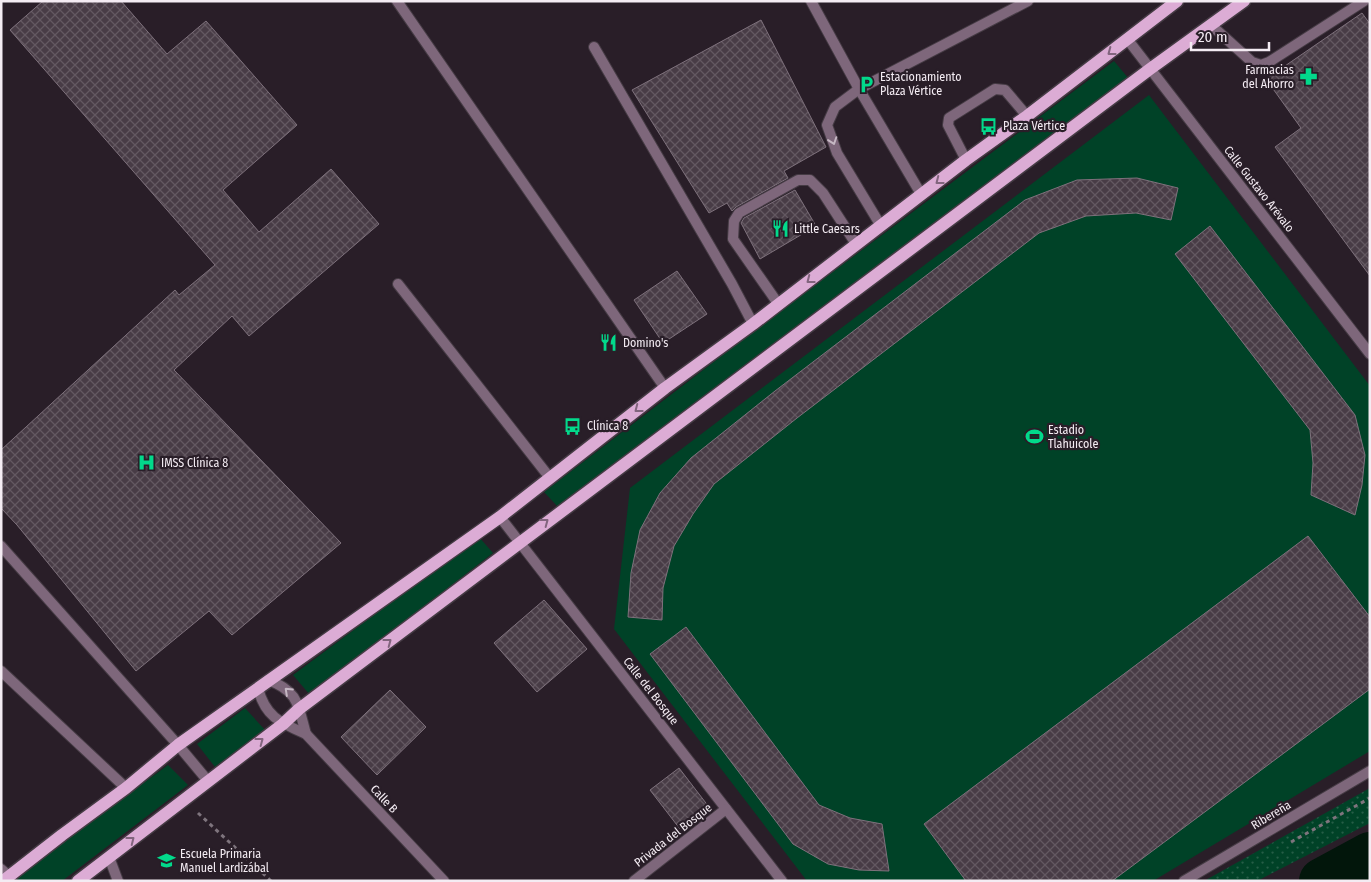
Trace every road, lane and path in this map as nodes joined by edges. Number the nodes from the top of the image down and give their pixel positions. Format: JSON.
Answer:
{"nodes":[{"id":1,"x":397,"y":1,"type":"edge"},
{"id":2,"x":812,"y":1,"type":"edge"},
{"id":3,"x":1028,"y":1,"type":"edge"},
{"id":4,"x":1178,"y":1,"type":"edge"},
{"id":5,"x":1244,"y":1,"type":"edge"},
{"id":6,"x":1364,"y":1,"type":"edge"},
{"id":7,"x":1211,"y":25,"type":"junction"},
{"id":8,"x":1128,"y":40,"type":"junction"},
{"id":9,"x":594,"y":47,"type":"dead end"},
{"id":10,"x":1150,"y":68,"type":"junction"},
{"id":11,"x":860,"y":89,"type":"junction"},
{"id":12,"x":1027,"y":116,"type":"junction"},
{"id":13,"x":966,"y":160,"type":"junction"},
{"id":14,"x":921,"y":194,"type":"junction"},
{"id":15,"x":880,"y":226,"type":"junction"},
{"id":16,"x":856,"y":244,"type":"junction"},
{"id":17,"x":398,"y":284,"type":"dead end"},
{"id":18,"x":779,"y":305,"type":"junction"},
{"id":19,"x":753,"y":324,"type":"junction"},
{"id":20,"x":1370,"y":354,"type":"edge"},
{"id":21,"x":665,"y":388,"type":"junction"},
{"id":22,"x":550,"y":478,"type":"junction"},
{"id":23,"x":500,"y":517,"type":"junction"},
{"id":24,"x":519,"y":542,"type":"junction"},
{"id":25,"x":1,"y":546,"type":"edge"},
{"id":26,"x":1,"y":671,"type":"edge"},
{"id":27,"x":268,"y":680,"type":"junction"},
{"id":28,"x":258,"y":688,"type":"junction"},
{"id":29,"x":299,"y":710,"type":"junction"},
{"id":30,"x":283,"y":724,"type":"junction"},
{"id":31,"x":306,"y":734,"type":"junction"},
{"id":32,"x":178,"y":744,"type":"junction"},
{"id":33,"x":1370,"y":771,"type":"edge"},
{"id":34,"x":208,"y":780,"type":"junction"},
{"id":35,"x":126,"y":788,"type":"junction"},
{"id":36,"x":1370,"y":798,"type":"edge"},
{"id":37,"x":184,"y":800,"type":"junction"},
{"id":38,"x":726,"y":808,"type":"junction"},
{"id":39,"x":1287,"y":844,"type":"dead end"},
{"id":40,"x":109,"y":857,"type":"junction"},
{"id":41,"x":5,"y":875,"type":"edge"},
{"id":42,"x":78,"y":881,"type":"edge"},
{"id":43,"x":118,"y":881,"type":"edge"},
{"id":44,"x":271,"y":881,"type":"edge"},
{"id":45,"x":444,"y":881,"type":"edge"},
{"id":46,"x":634,"y":881,"type":"edge"},
{"id":47,"x":782,"y":881,"type":"edge"},
{"id":48,"x":1184,"y":881,"type":"edge"}],
"edges":[{"from":1,"to":21,"type":"street"},
{"from":2,"to":11,"type":"street"},
{"from":3,"to":11,"type":"street"},
{"from":4,"to":8,"type":"main road"},
{"from":5,"to":7,"type":"main road"},
{"from":6,"to":7,"type":"street"},
{"from":7,"to":10,"type":"main road"},
{"from":8,"to":10,"type":"street","name":"Calle Gustavo Arévalo"},
{"from":8,"to":12,"type":"main road","one_way":true},
{"from":9,"to":19,"type":"street"},
{"from":10,"to":20,"type":"street","name":"Calle Gustavo Arévalo"},
{"from":24,"to":10,"type":"main road","one_way":true},
{"from":11,"to":14,"type":"street"},
{"from":11,"to":15,"type":"street","one_way":true},
{"from":12,"to":13,"type":"main road"},
{"from":12,"to":13,"type":"street"},
{"from":13,"to":14,"type":"main road","one_way":true},
{"from":14,"to":15,"type":"main road"},
{"from":15,"to":16,"type":"main road"},
{"from":16,"to":18,"type":"main road","one_way":true},
{"from":16,"to":18,"type":"street"},
{"from":17,"to":22,"type":"street"},
{"from":18,"to":19,"type":"main road"},
{"from":19,"to":21,"type":"main road"},
{"from":21,"to":22,"type":"main road","one_way":true},
{"from":22,"to":23,"type":"main road"},
{"from":23,"to":24,"type":"street","name":"Calle del Bosque"},
{"from":23,"to":27,"type":"main road"},
{"from":29,"to":24,"type":"main road","one_way":true},
{"from":24,"to":38,"type":"street","name":"Calle del Bosque"},
{"from":25,"to":32,"type":"street"},
{"from":26,"to":35,"type":"street"},
{"from":27,"to":28,"type":"main road"},
{"from":29,"to":27,"type":"street","name":"Calle B","one_way":true},
{"from":28,"to":30,"type":"street","name":"Calle B"},
{"from":28,"to":32,"type":"main road"},
{"from":29,"to":30,"type":"main road"},
{"from":29,"to":31,"type":"street","name":"Calle B"},
{"from":30,"to":31,"type":"street","name":"Calle B"},
{"from":34,"to":30,"type":"main road","one_way":true},
{"from":31,"to":45,"type":"street","name":"Calle B"},
{"from":32,"to":34,"type":"street"},
{"from":32,"to":35,"type":"main road"},
{"from":33,"to":48,"type":"street","name":"Ribereña"},
{"from":34,"to":37,"type":"main road"},
{"from":35,"to":41,"type":"main road"},
{"from":36,"to":39,"type":"path"},
{"from":40,"to":37,"type":"main road","one_way":true},
{"from":37,"to":44,"type":"path"},
{"from":38,"to":46,"type":"street","name":"Privada del Bosque"},
{"from":38,"to":47,"type":"street","name":"Calle del Bosque"},
{"from":40,"to":42,"type":"main road"},
{"from":40,"to":43,"type":"street"}]}
